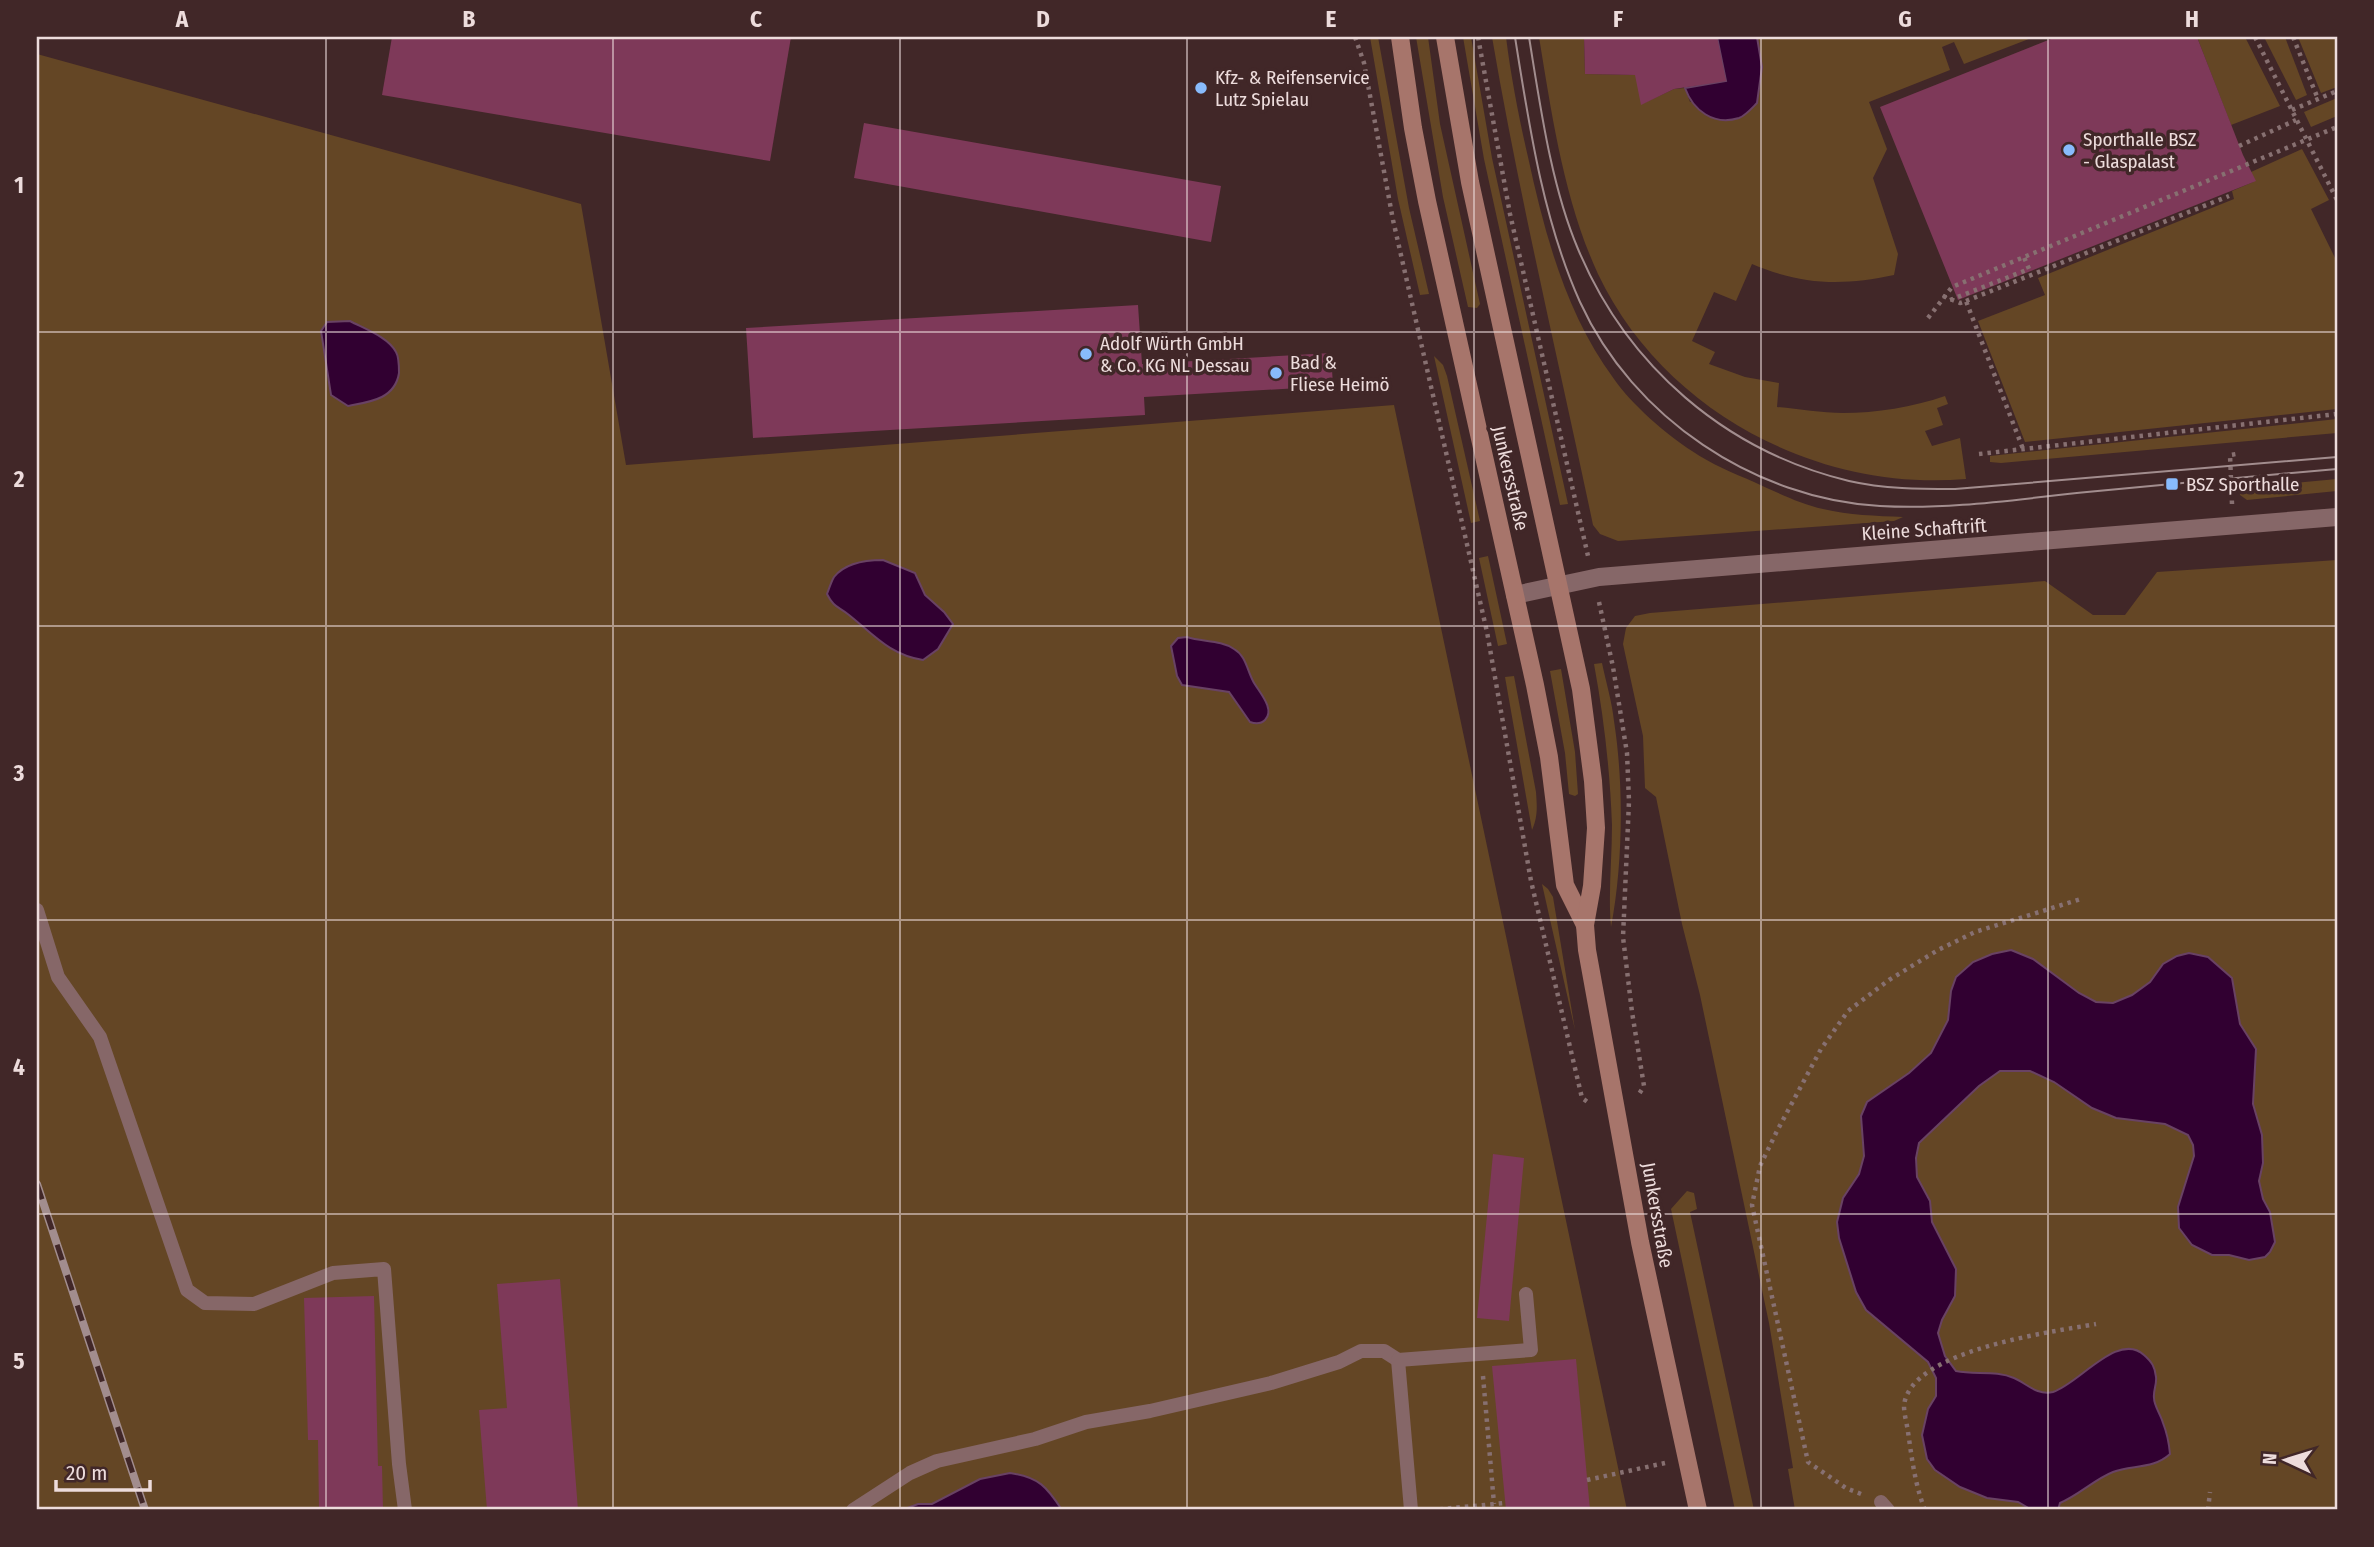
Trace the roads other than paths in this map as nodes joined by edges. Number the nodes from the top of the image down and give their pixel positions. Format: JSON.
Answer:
{"nodes":[{"id":1,"x":1400,"y":37,"type":"edge"},
{"id":2,"x":1445,"y":37,"type":"edge"},
{"id":3,"x":2337,"y":517,"type":"edge"},
{"id":4,"x":1559,"y":585,"type":"junction"},
{"id":5,"x":1516,"y":595,"type":"junction"},
{"id":6,"x":37,"y":910,"type":"edge"},
{"id":7,"x":1585,"y":925,"type":"junction"},
{"id":8,"x":1526,"y":1294,"type":"dead end"},
{"id":9,"x":1398,"y":1360,"type":"junction"},
{"id":10,"x":405,"y":1510,"type":"edge"},
{"id":11,"x":853,"y":1510,"type":"edge"},
{"id":12,"x":1411,"y":1510,"type":"edge"},
{"id":13,"x":1698,"y":1510,"type":"edge"}],
"edges":[{"from":1,"to":5,"type":"main road","name":"Junkersstraße"},
{"from":2,"to":4,"type":"main road","name":"Junkersstraße"},
{"from":3,"to":4,"type":"street","name":"Kleine Schaftrift"},
{"from":4,"to":5,"type":"street","name":"Kleine Schaftrift"},
{"from":4,"to":7,"type":"main road","name":"Junkersstraße"},
{"from":5,"to":7,"type":"main road","name":"Junkersstraße"},
{"from":6,"to":10,"type":"lane"},
{"from":7,"to":13,"type":"main road","name":"Junkersstraße"},
{"from":8,"to":9,"type":"lane"},
{"from":9,"to":11,"type":"lane"},
{"from":9,"to":12,"type":"lane"}]}
